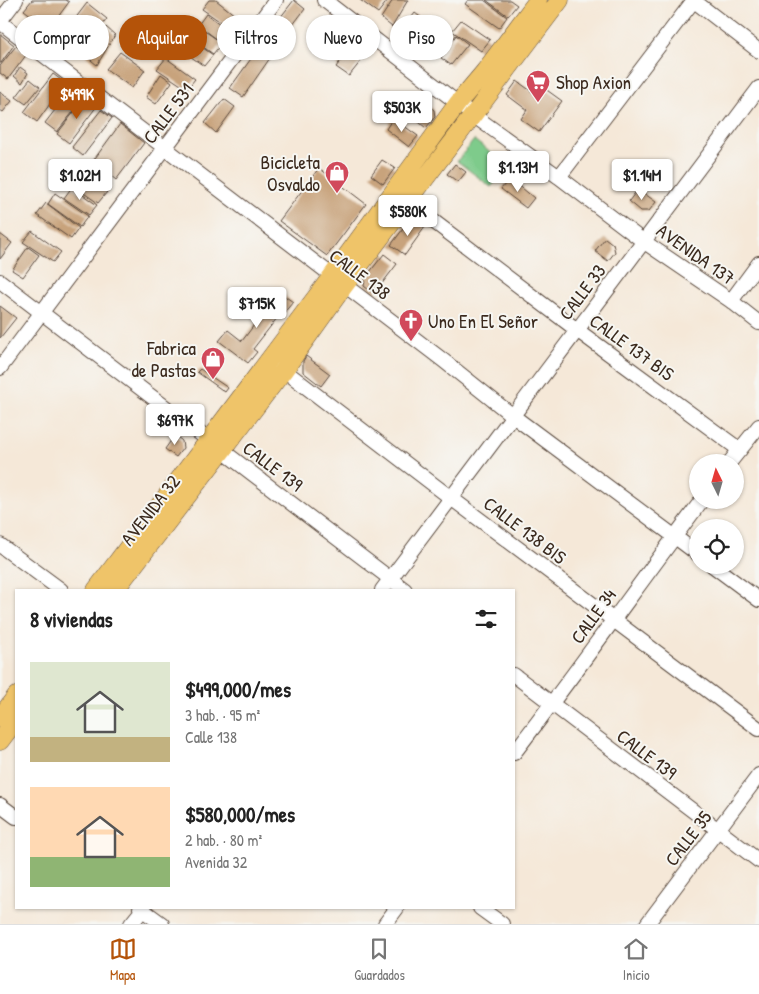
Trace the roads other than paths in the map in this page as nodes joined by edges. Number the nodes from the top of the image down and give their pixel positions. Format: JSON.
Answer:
{"nodes":[{"id":1,"x":16,"y":0,"type":"edge"},
{"id":2,"x":276,"y":0,"type":"edge"},
{"id":3,"x":324,"y":0,"type":"edge"},
{"id":4,"x":538,"y":0,"type":"edge"},
{"id":5,"x":560,"y":0,"type":"edge"},
{"id":6,"x":694,"y":0,"type":"edge"},
{"id":7,"x":0,"y":22,"type":"edge"},
{"id":8,"x":759,"y":51,"type":"edge"},
{"id":9,"x":759,"y":88,"type":"edge"},
{"id":10,"x":458,"y":103,"type":"junction"},
{"id":11,"x":473,"y":114,"type":"junction"},
{"id":12,"x":166,"y":148,"type":"junction"},
{"id":13,"x":559,"y":177,"type":"junction"},
{"id":14,"x":408,"y":202,"type":"junction"},
{"id":15,"x":644,"y":241,"type":"junction"},
{"id":16,"x":759,"y":264,"type":"edge"},
{"id":17,"x":0,"y":281,"type":"edge"},
{"id":18,"x":338,"y":281,"type":"junction"},
{"id":19,"x":731,"y":301,"type":"junction"},
{"id":20,"x":42,"y":313,"type":"junction"},
{"id":21,"x":759,"y":323,"type":"edge"},
{"id":22,"x":577,"y":330,"type":"junction"},
{"id":23,"x":269,"y":359,"type":"junction"},
{"id":24,"x":0,"y":368,"type":"edge"},
{"id":25,"x":284,"y":370,"type":"junction"},
{"id":26,"x":513,"y":416,"type":"junction"},
{"id":27,"x":759,"y":426,"type":"edge"},
{"id":28,"x":208,"y":441,"type":"junction"},
{"id":29,"x":740,"y":450,"type":"junction"},
{"id":30,"x":222,"y":451,"type":"junction"},
{"id":31,"x":737,"y":454,"type":"edge"},
{"id":32,"x":451,"y":498,"type":"junction"},
{"id":33,"x":695,"y":509,"type":"edge"},
{"id":34,"x":675,"y":536,"type":"junction"},
{"id":35,"x":0,"y":544,"type":"edge"},
{"id":36,"x":689,"y":547,"type":"edge"},
{"id":37,"x":724,"y":574,"type":"edge"},
{"id":38,"x":386,"y":584,"type":"edge"},
{"id":39,"x":60,"y":589,"type":"edge"},
{"id":40,"x":97,"y":589,"type":"edge"},
{"id":41,"x":116,"y":589,"type":"edge"},
{"id":42,"x":402,"y":589,"type":"edge"},
{"id":43,"x":759,"y":600,"type":"edge"},
{"id":44,"x":612,"y":620,"type":"junction"},
{"id":45,"x":515,"y":676,"type":"edge"},
{"id":46,"x":15,"y":697,"type":"edge"},
{"id":47,"x":551,"y":704,"type":"junction"},
{"id":48,"x":0,"y":718,"type":"edge"},
{"id":49,"x":15,"y":721,"type":"edge"},
{"id":50,"x":759,"y":729,"type":"edge"},
{"id":51,"x":0,"y":741,"type":"edge"},
{"id":52,"x":515,"y":752,"type":"edge"},
{"id":53,"x":759,"y":775,"type":"edge"},
{"id":54,"x":0,"y":805,"type":"edge"},
{"id":55,"x":15,"y":816,"type":"edge"},
{"id":56,"x":717,"y":830,"type":"junction"},
{"id":57,"x":759,"y":861,"type":"edge"},
{"id":58,"x":141,"y":909,"type":"edge"},
{"id":59,"x":143,"y":909,"type":"edge"},
{"id":60,"x":396,"y":909,"type":"edge"},
{"id":61,"x":481,"y":909,"type":"edge"},
{"id":62,"x":131,"y":924,"type":"edge"},
{"id":63,"x":162,"y":924,"type":"edge"},
{"id":64,"x":385,"y":924,"type":"edge"},
{"id":65,"x":502,"y":924,"type":"edge"},
{"id":66,"x":647,"y":924,"type":"edge"}],
"edges":[{"from":1,"to":7,"type":"street"},
{"from":2,"to":12,"type":"street","name":"CALLE 531"},
{"from":3,"to":10,"type":"street","name":"AVENIDA 137"},
{"from":4,"to":10,"type":"main road","name":"AVENIDA 32"},
{"from":5,"to":11,"type":"main road","name":"AVENIDA 32"},
{"from":6,"to":8,"type":"street"},
{"from":6,"to":13,"type":"street"},
{"from":7,"to":12,"type":"street","name":"CALLE 138"},
{"from":9,"to":15,"type":"street","name":"CALLE 33"},
{"from":10,"to":11,"type":"street","name":"AVENIDA 137"},
{"from":10,"to":18,"type":"main road","name":"AVENIDA 32"},
{"from":11,"to":13,"type":"street","name":"AVENIDA 137"},
{"from":11,"to":14,"type":"main road","name":"AVENIDA 32"},
{"from":12,"to":18,"type":"street","name":"CALLE 138"},
{"from":12,"to":20,"type":"street","name":"CALLE 531"},
{"from":13,"to":15,"type":"street","name":"AVENIDA 137"},
{"from":14,"to":18,"type":"main road","name":"AVENIDA 32"},
{"from":14,"to":22,"type":"street","name":"CALLE 137 BIS"},
{"from":15,"to":19,"type":"street","name":"AVENIDA 137"},
{"from":15,"to":22,"type":"street","name":"CALLE 33"},
{"from":16,"to":19,"type":"street"},
{"from":17,"to":20,"type":"street","name":"CALLE 139"},
{"from":18,"to":23,"type":"main road","name":"AVENIDA 32"},
{"from":18,"to":25,"type":"main road","name":"AVENIDA 32"},
{"from":18,"to":26,"type":"street","name":"CALLE 138"},
{"from":19,"to":21,"type":"street","name":"AVENIDA 137"},
{"from":20,"to":24,"type":"street","name":"CALLE 531"},
{"from":20,"to":28,"type":"street","name":"CALLE 139"},
{"from":22,"to":26,"type":"street","name":"CALLE 33"},
{"from":22,"to":29,"type":"street","name":"CALLE 137 BIS"},
{"from":23,"to":25,"type":"street","name":"CALLE 138 BIS"},
{"from":23,"to":28,"type":"main road","name":"AVENIDA 32"},
{"from":25,"to":30,"type":"main road","name":"AVENIDA 32"},
{"from":25,"to":32,"type":"street","name":"CALLE 138 BIS"},
{"from":26,"to":32,"type":"street","name":"CALLE 33"},
{"from":26,"to":34,"type":"street","name":"CALLE 138"},
{"from":27,"to":29,"type":"street"},
{"from":28,"to":30,"type":"street","name":"CALLE 139"},
{"from":28,"to":40,"type":"main road","name":"AVENIDA 32"},
{"from":29,"to":31,"type":"street"},
{"from":30,"to":38,"type":"street","name":"CALLE 139"},
{"from":30,"to":41,"type":"main road","name":"AVENIDA 32"},
{"from":32,"to":38,"type":"street","name":"CALLE 33"},
{"from":32,"to":44,"type":"street","name":"CALLE 138 BIS"},
{"from":33,"to":34,"type":"street","name":"CALLE 34"},
{"from":34,"to":36,"type":"street","name":"CALLE 138"},
{"from":34,"to":44,"type":"street","name":"CALLE 34"},
{"from":35,"to":39,"type":"street"},
{"from":37,"to":43,"type":"street"},
{"from":38,"to":42,"type":"street","name":"CALLE 139"},
{"from":44,"to":47,"type":"street","name":"CALLE 34"},
{"from":44,"to":50,"type":"street","name":"CALLE 138 BIS"},
{"from":45,"to":47,"type":"street","name":"CALLE 139"},
{"from":46,"to":48,"type":"main road"},
{"from":47,"to":52,"type":"street","name":"CALLE 34"},
{"from":47,"to":56,"type":"street","name":"CALLE 139"},
{"from":49,"to":51,"type":"main road"},
{"from":53,"to":56,"type":"street","name":"CALLE 35"},
{"from":54,"to":55,"type":"street"},
{"from":56,"to":57,"type":"street","name":"CALLE 139"},
{"from":56,"to":66,"type":"street","name":"CALLE 35"},
{"from":58,"to":62,"type":"street"},
{"from":59,"to":63,"type":"street"},
{"from":60,"to":64,"type":"street"},
{"from":61,"to":65,"type":"street"}]}
